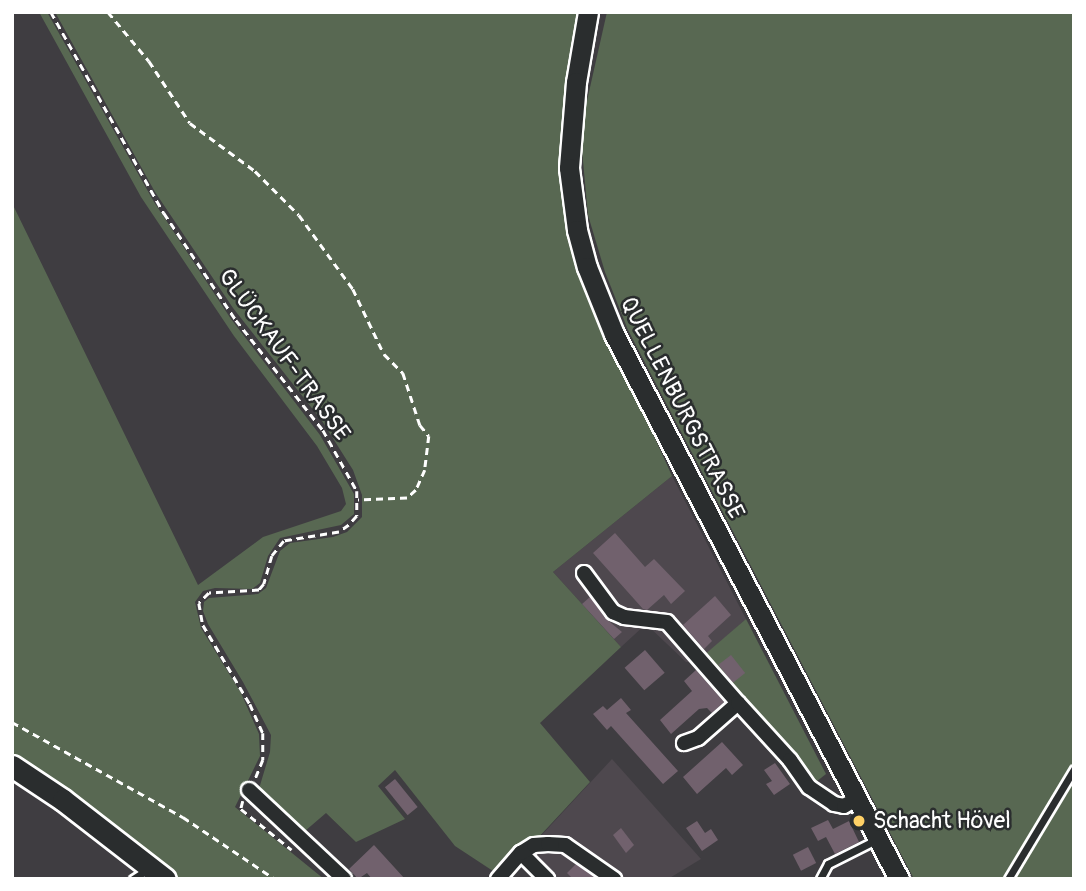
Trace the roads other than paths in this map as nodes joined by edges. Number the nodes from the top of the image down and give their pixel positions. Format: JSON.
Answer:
{"nodes":[{"id":1,"x":589,"y":12,"type":"edge"},
{"id":2,"x":584,"y":573,"type":"dead end"},
{"id":3,"x":738,"y":703,"type":"junction"},
{"id":4,"x":684,"y":743,"type":"dead end"},
{"id":5,"x":12,"y":766,"type":"edge"},
{"id":6,"x":1074,"y":769,"type":"edge"},
{"id":7,"x":250,"y":789,"type":"road end"},
{"id":8,"x":858,"y":798,"type":"junction"},
{"id":9,"x":878,"y":838,"type":"junction"},
{"id":10,"x":521,"y":853,"type":"junction"},
{"id":11,"x":158,"y":873,"type":"edge"},
{"id":12,"x":133,"y":879,"type":"edge"},
{"id":13,"x":344,"y":879,"type":"edge"},
{"id":14,"x":498,"y":879,"type":"edge"},
{"id":15,"x":547,"y":879,"type":"edge"},
{"id":16,"x":614,"y":879,"type":"edge"},
{"id":17,"x":820,"y":879,"type":"edge"},
{"id":18,"x":899,"y":879,"type":"edge"},
{"id":19,"x":1008,"y":879,"type":"edge"}],
"edges":[{"from":1,"to":8,"type":"street","name":"QUELLENBURGSTRASSE"},
{"from":2,"to":3,"type":"street"},
{"from":3,"to":4,"type":"street"},
{"from":3,"to":8,"type":"street"},
{"from":5,"to":11,"type":"main road"},
{"from":6,"to":19,"type":"lane"},
{"from":7,"to":13,"type":"street"},
{"from":8,"to":9,"type":"street","name":"QUELLENBURGSTRASSE"},
{"from":9,"to":17,"type":"lane"},
{"from":9,"to":18,"type":"street","name":"QUELLENBURGSTRASSE"},
{"from":10,"to":14,"type":"street"},
{"from":10,"to":15,"type":"street"},
{"from":10,"to":16,"type":"street"},
{"from":11,"to":12,"type":"lane"}]}
